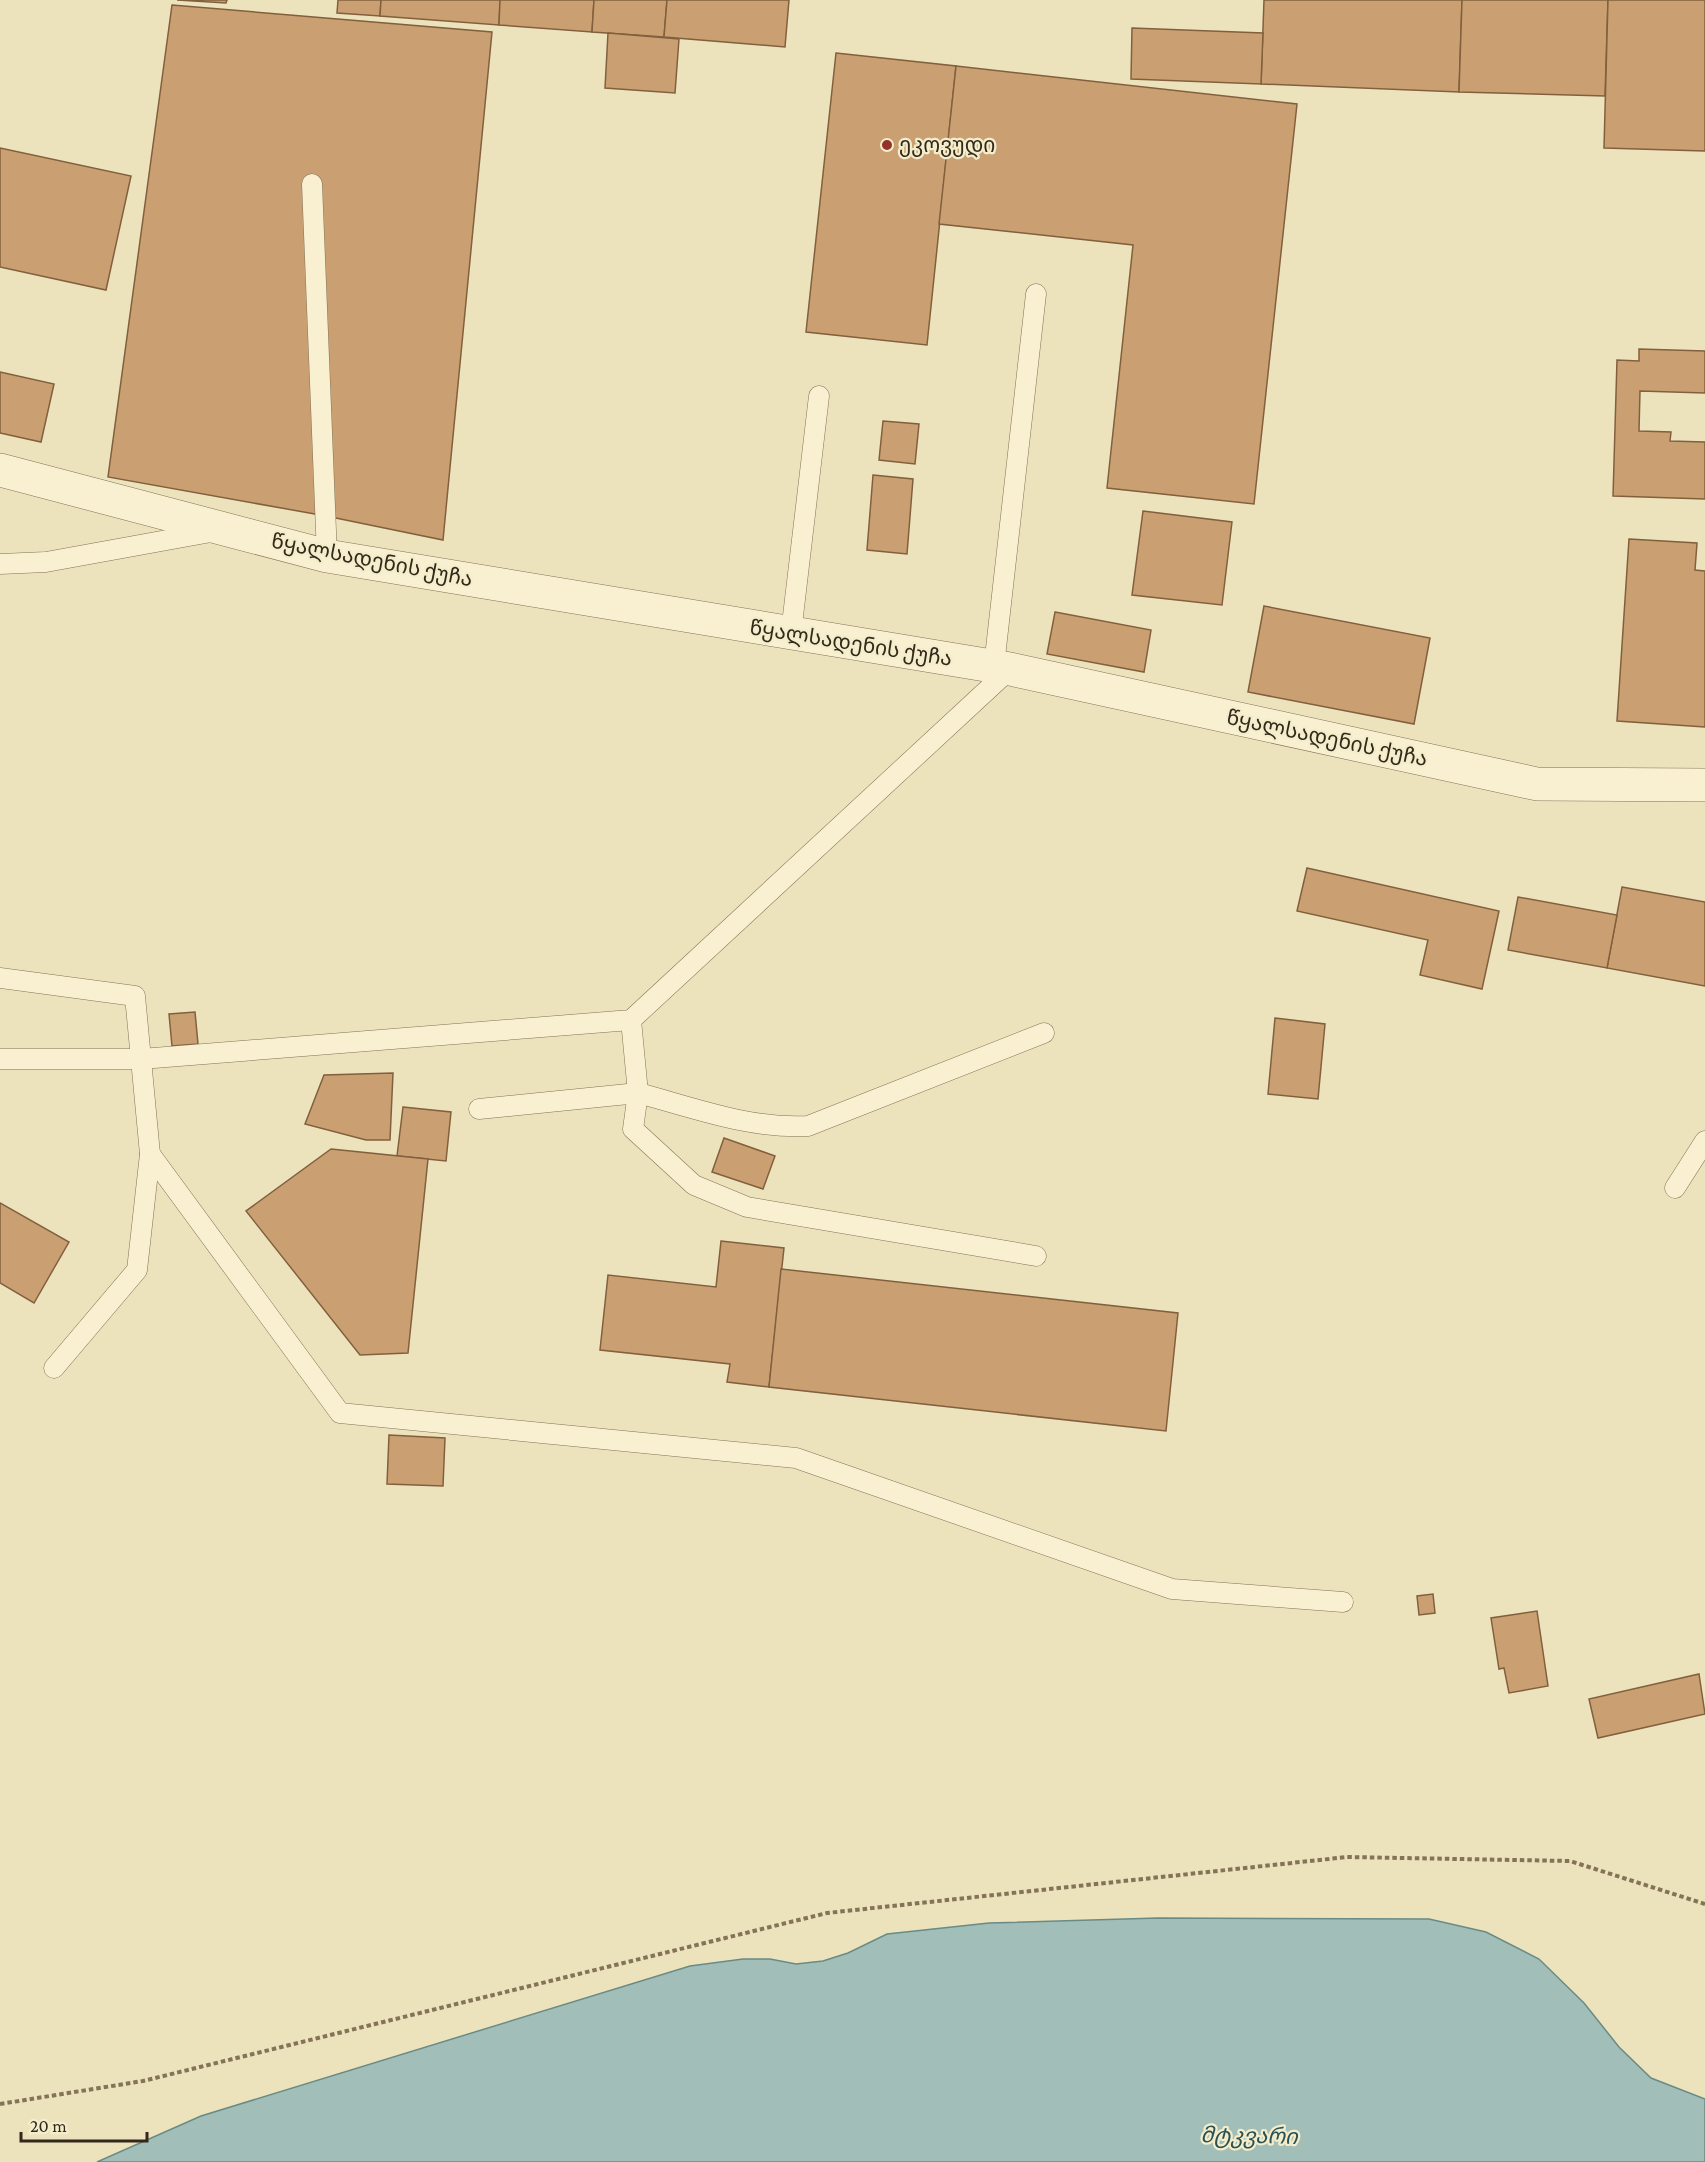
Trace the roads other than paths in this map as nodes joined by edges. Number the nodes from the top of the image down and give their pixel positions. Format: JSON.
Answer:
{"nodes":[{"id":1,"x":312,"y":184,"type":"dead end"},
{"id":2,"x":1036,"y":294,"type":"dead end"},
{"id":3,"x":819,"y":396,"type":"dead end"},
{"id":4,"x":0,"y":470,"type":"edge"},
{"id":5,"x":225,"y":529,"type":"junction"},
{"id":6,"x":327,"y":556,"type":"junction"},
{"id":7,"x":0,"y":564,"type":"edge"},
{"id":8,"x":791,"y":633,"type":"junction"},
{"id":9,"x":1002,"y":667,"type":"junction"},
{"id":10,"x":1705,"y":785,"type":"edge"},
{"id":11,"x":0,"y":978,"type":"edge"},
{"id":12,"x":631,"y":1020,"type":"junction"},
{"id":13,"x":1044,"y":1033,"type":"dead end"},
{"id":14,"x":0,"y":1059,"type":"edge"},
{"id":15,"x":141,"y":1059,"type":"junction"},
{"id":16,"x":638,"y":1093,"type":"junction"},
{"id":17,"x":479,"y":1109,"type":"dead end"},
{"id":18,"x":1705,"y":1141,"type":"edge"},
{"id":19,"x":150,"y":1154,"type":"junction"},
{"id":20,"x":1675,"y":1188,"type":"dead end"},
{"id":21,"x":1036,"y":1256,"type":"dead end"},
{"id":22,"x":54,"y":1368,"type":"dead end"},
{"id":23,"x":1343,"y":1602,"type":"dead end"}],
"edges":[{"from":1,"to":6,"type":"lane"},
{"from":2,"to":9,"type":"lane"},
{"from":3,"to":8,"type":"lane"},
{"from":4,"to":5,"type":"street","name":"წყალსადენის ქუჩა"},
{"from":5,"to":6,"type":"street","name":"წყალსადენის ქუჩა"},
{"from":5,"to":7,"type":"lane"},
{"from":6,"to":8,"type":"street","name":"წყალსადენის ქუჩა"},
{"from":8,"to":9,"type":"street","name":"წყალსადენის ქუჩა"},
{"from":9,"to":10,"type":"street","name":"წყალსადენის ქუჩა"},
{"from":9,"to":12,"type":"lane"},
{"from":11,"to":15,"type":"lane"},
{"from":12,"to":15,"type":"lane"},
{"from":12,"to":16,"type":"lane"},
{"from":13,"to":16,"type":"lane"},
{"from":14,"to":15,"type":"lane"},
{"from":15,"to":19,"type":"lane"},
{"from":16,"to":17,"type":"lane"},
{"from":16,"to":21,"type":"lane"},
{"from":18,"to":20,"type":"lane"},
{"from":19,"to":22,"type":"lane"},
{"from":19,"to":23,"type":"lane"}]}
